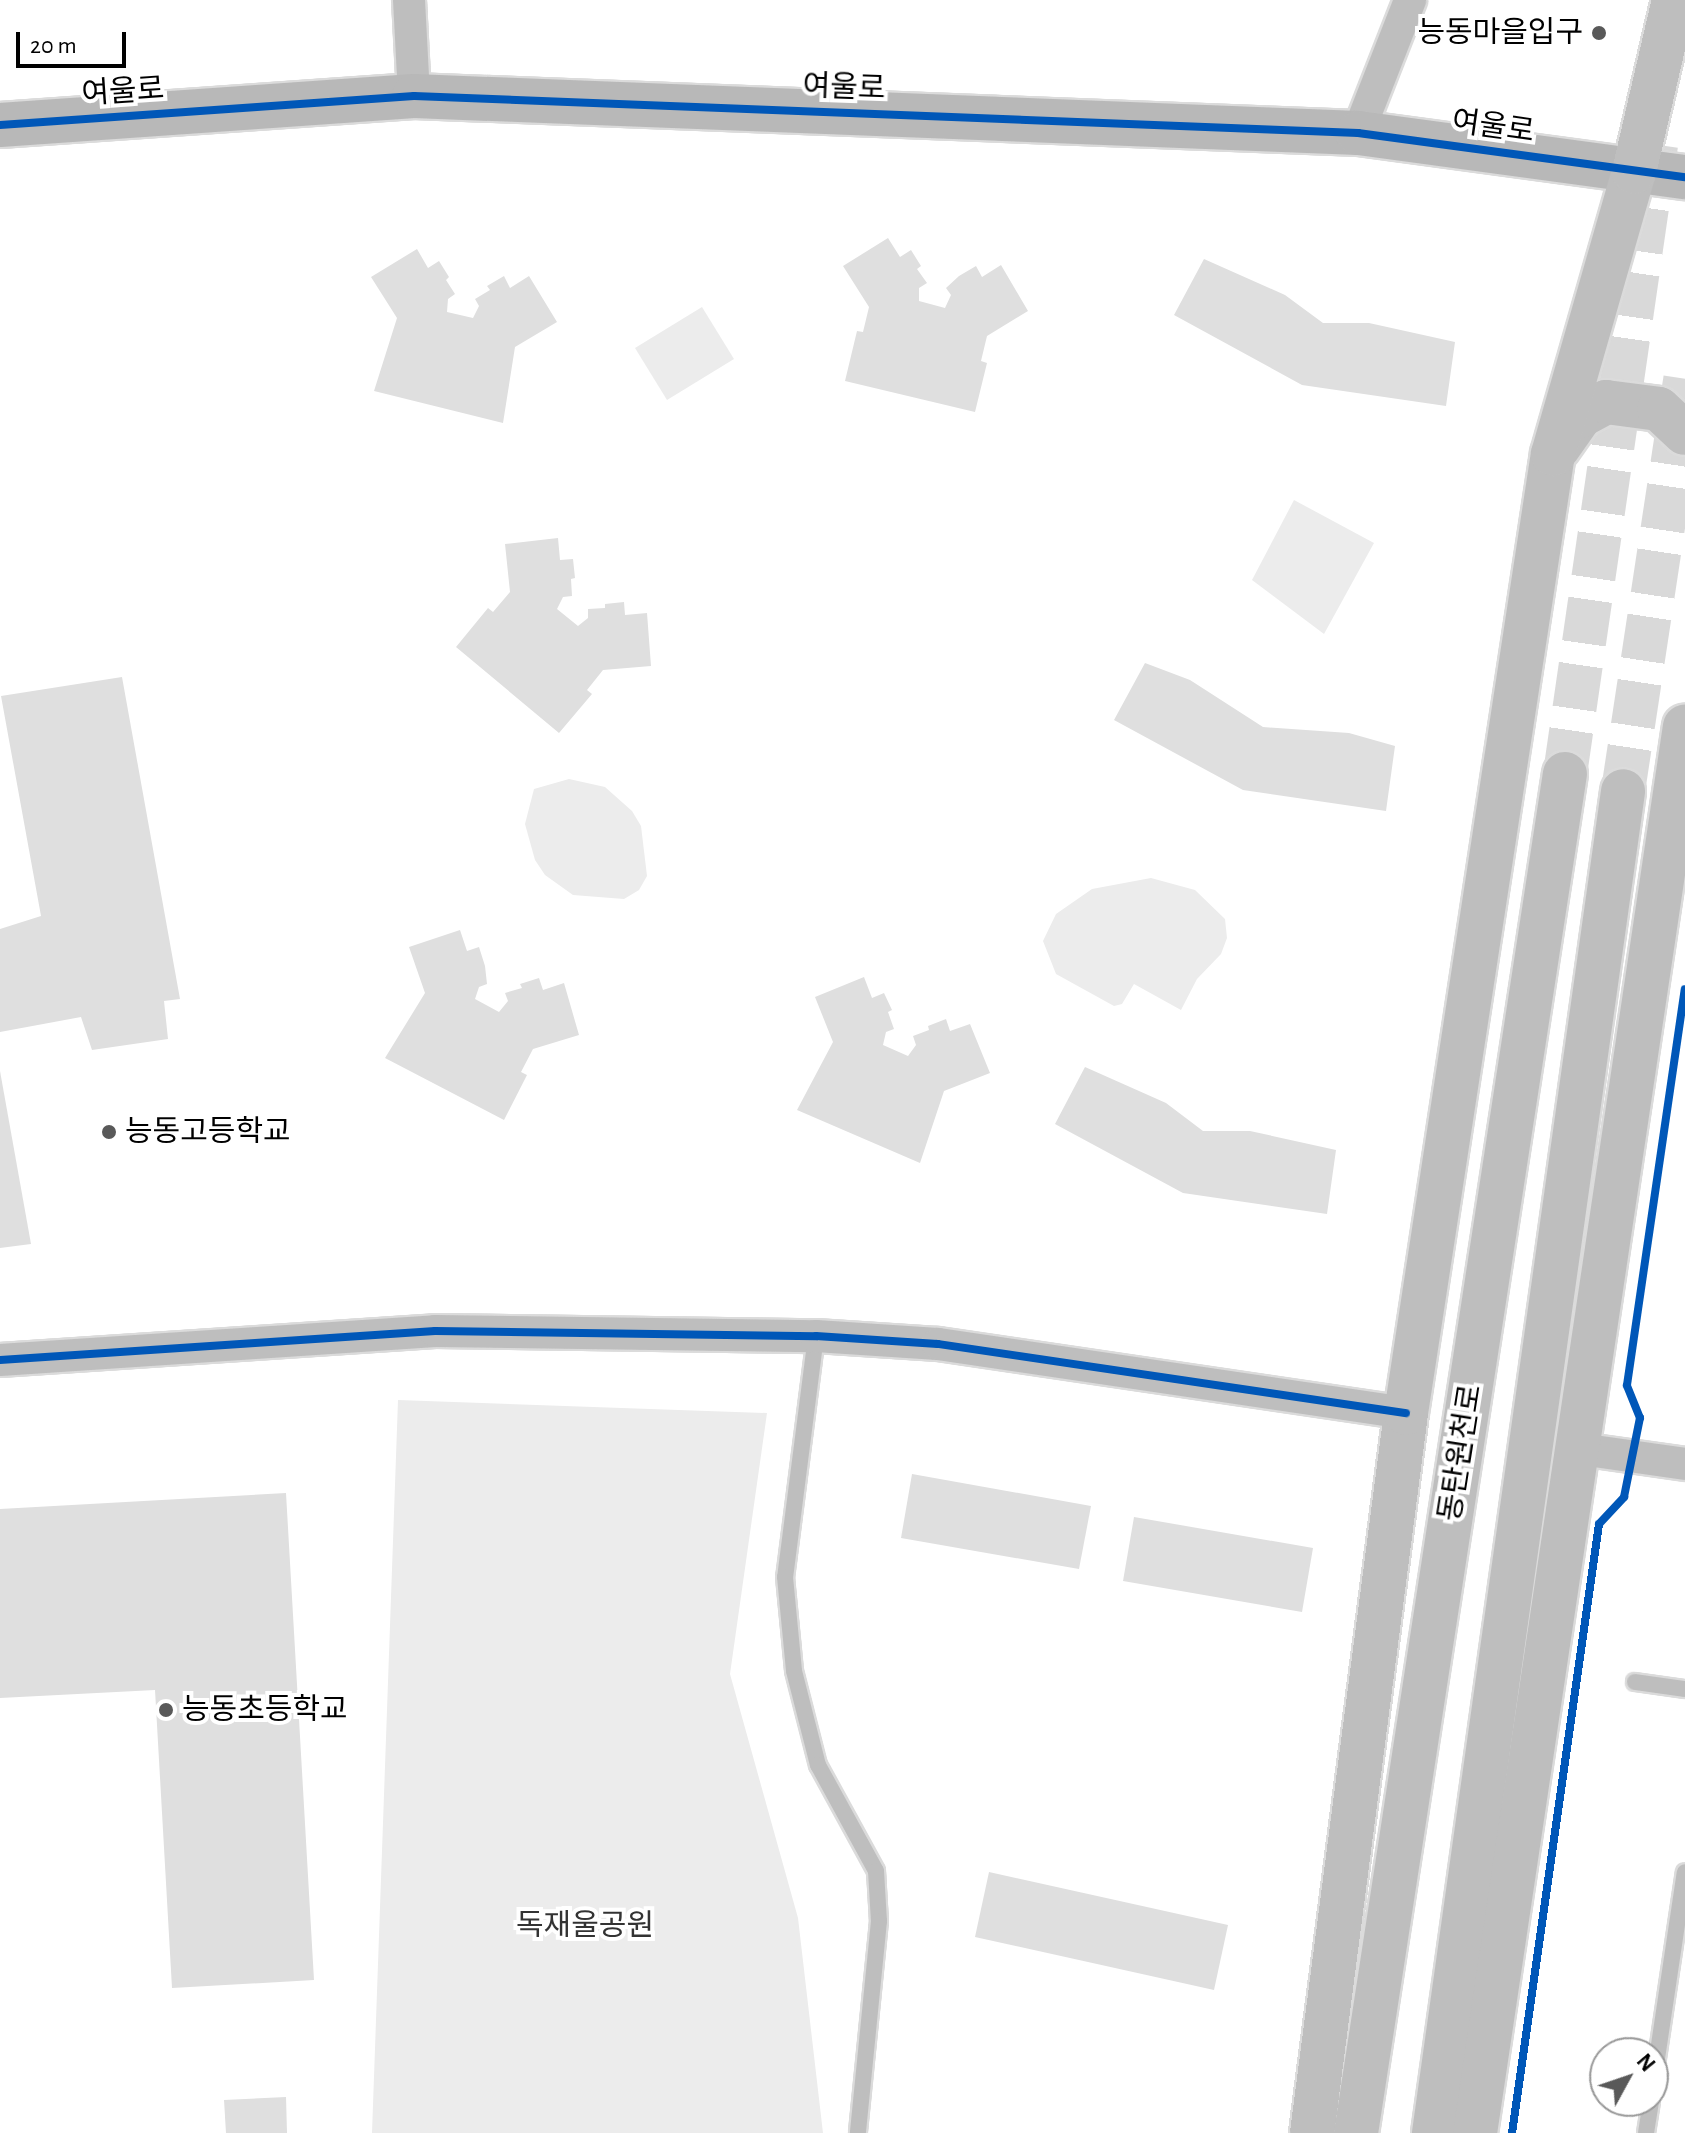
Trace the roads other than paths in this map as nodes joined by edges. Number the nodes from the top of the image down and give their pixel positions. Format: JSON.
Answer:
{"nodes":[{"id":1,"x":409,"y":0,"type":"edge"},
{"id":2,"x":1410,"y":0,"type":"edge"},
{"id":3,"x":1674,"y":0,"type":"edge"},
{"id":4,"x":414,"y":96,"type":"junction"},
{"id":5,"x":0,"y":125,"type":"edge"},
{"id":6,"x":1358,"y":133,"type":"junction"},
{"id":7,"x":1634,"y":172,"type":"junction"},
{"id":8,"x":1685,"y":177,"type":"edge"},
{"id":9,"x":1685,"y":433,"type":"edge"},
{"id":10,"x":1553,"y":454,"type":"junction"},
{"id":11,"x":1685,"y":727,"type":"edge"},
{"id":12,"x":1565,"y":774,"type":"tunnel mouth"},
{"id":13,"x":1623,"y":791,"type":"tunnel mouth"},
{"id":14,"x":816,"y":1336,"type":"junction"},
{"id":15,"x":0,"y":1360,"type":"edge"},
{"id":16,"x":1406,"y":1413,"type":"junction"},
{"id":17,"x":1580,"y":1449,"type":"junction"},
{"id":18,"x":1685,"y":1464,"type":"edge"},
{"id":19,"x":1635,"y":1682,"type":"dead end"},
{"id":20,"x":1685,"y":1689,"type":"edge"},
{"id":21,"x":1685,"y":1872,"type":"edge"},
{"id":22,"x":1660,"y":2037,"type":"edge"},
{"id":23,"x":858,"y":2133,"type":"edge"},
{"id":24,"x":1312,"y":2133,"type":"edge"},
{"id":25,"x":1356,"y":2133,"type":"edge"},
{"id":26,"x":1434,"y":2133,"type":"edge"},
{"id":27,"x":1475,"y":2133,"type":"edge"}],
"edges":[{"from":1,"to":4,"type":"street"},
{"from":2,"to":6,"type":"street"},
{"from":3,"to":7,"type":"main road"},
{"from":4,"to":5,"type":"street","name":"여울로"},
{"from":4,"to":6,"type":"street","name":"여울로"},
{"from":6,"to":7,"type":"street","name":"여울로"},
{"from":7,"to":8,"type":"street","name":"여울로"},
{"from":7,"to":10,"type":"main road"},
{"from":9,"to":10,"type":"main road"},
{"from":10,"to":16,"type":"main road"},
{"from":11,"to":17,"type":"main road"},
{"from":12,"to":25,"type":"main road","name":"동탄원천로"},
{"from":13,"to":26,"type":"main road"},
{"from":14,"to":15,"type":"street"},
{"from":14,"to":16,"type":"street"},
{"from":14,"to":23,"type":"lane"},
{"from":16,"to":24,"type":"main road"},
{"from":17,"to":18,"type":"street"},
{"from":17,"to":27,"type":"main road"},
{"from":19,"to":20,"type":"lane"},
{"from":21,"to":22,"type":"lane"}]}
